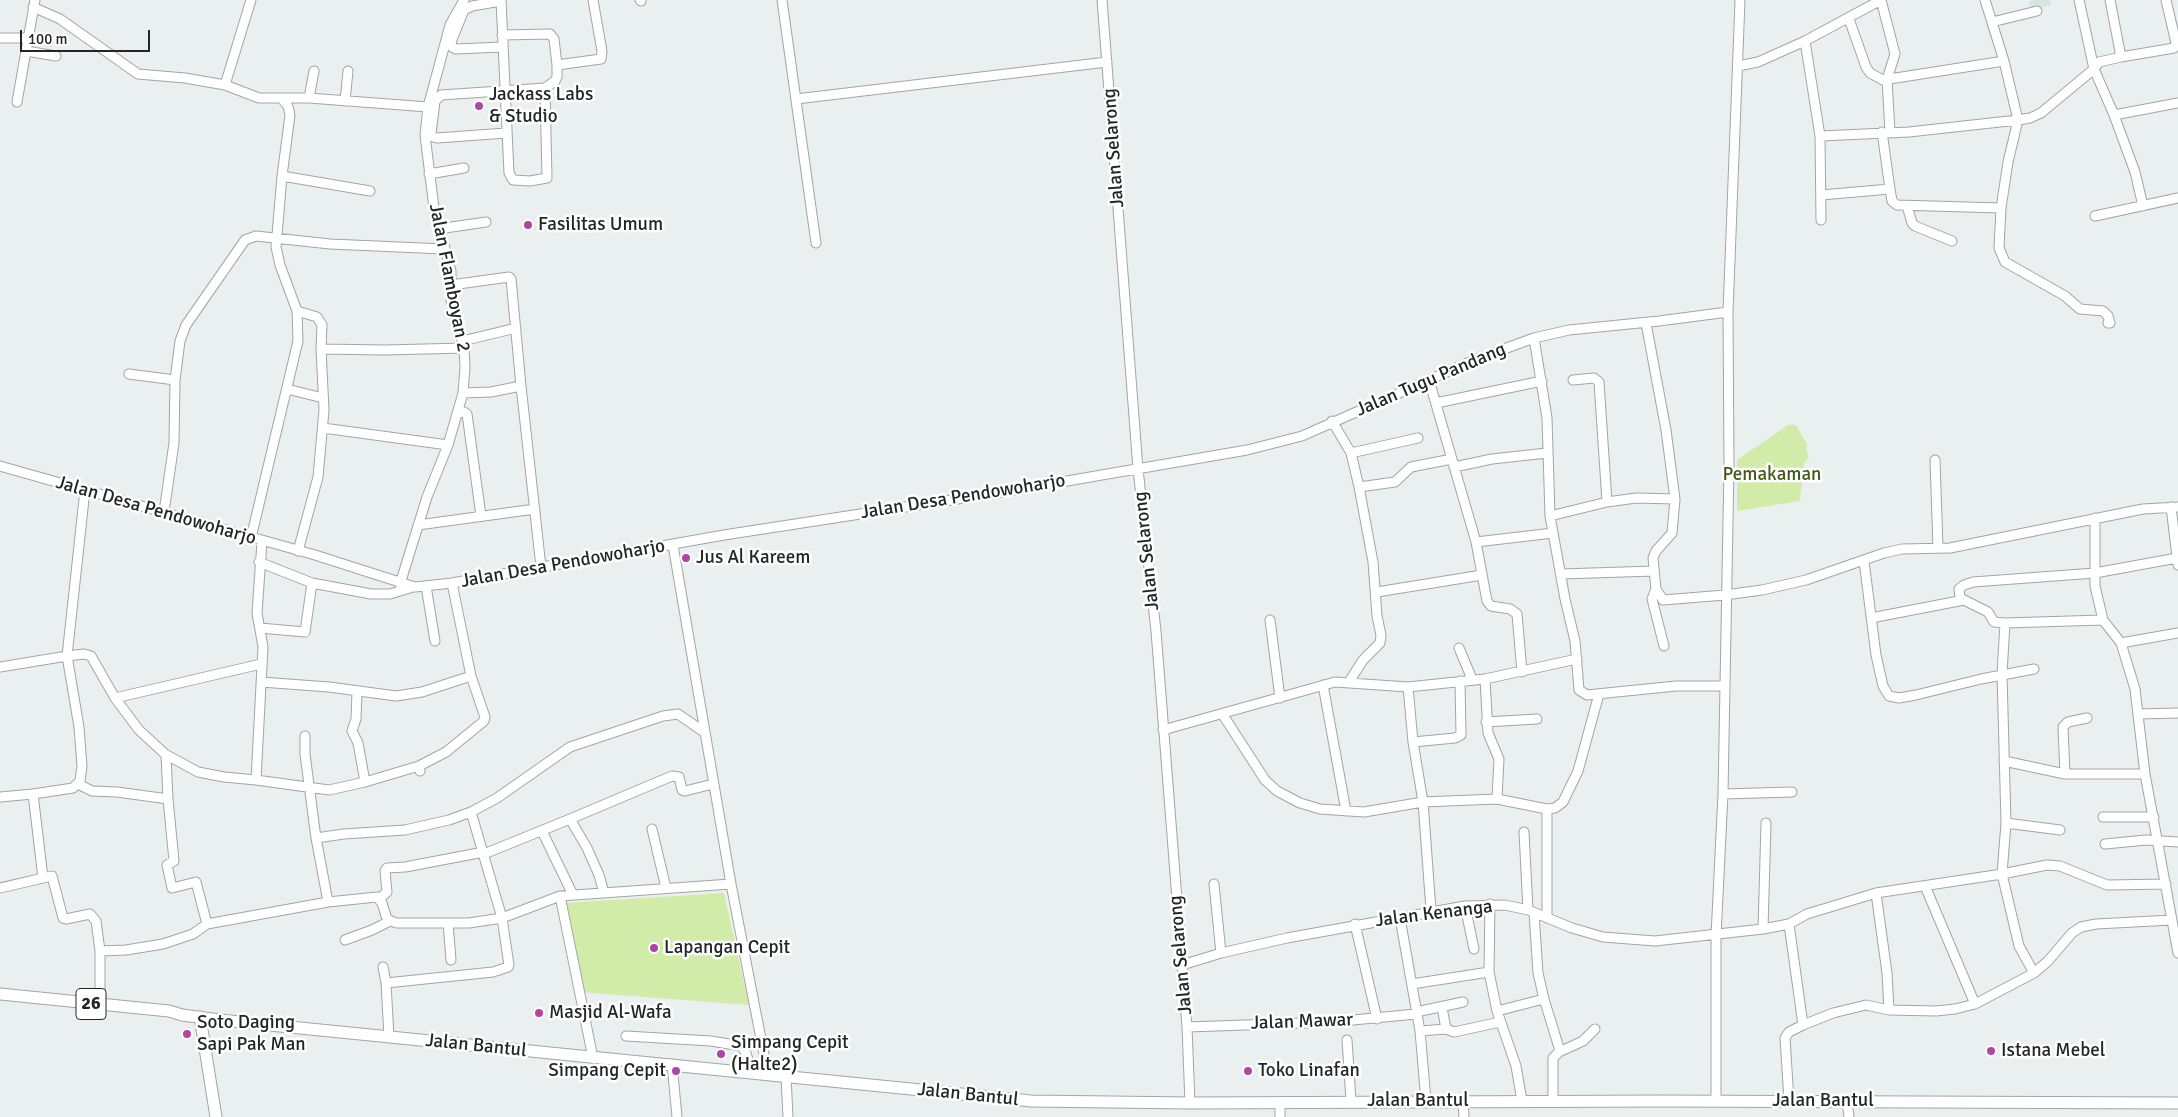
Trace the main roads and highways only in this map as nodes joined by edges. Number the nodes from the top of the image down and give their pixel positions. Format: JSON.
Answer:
{"nodes":[{"id":1,"x":0,"y":994,"type":"edge"},
{"id":2,"x":0,"y":1000,"type":"edge"},
{"id":3,"x":182,"y":1015,"type":"junction"},
{"id":4,"x":200,"y":1017,"type":"junction"},
{"id":5,"x":225,"y":1020,"type":"junction"},
{"id":6,"x":204,"y":1044,"type":"junction"},
{"id":7,"x":2178,"y":1102,"type":"edge"},
{"id":8,"x":216,"y":1117,"type":"edge"}],
"edges":[{"from":1,"to":3,"type":"main road","name":"Jalan Bantul","number":"26"},
{"from":2,"to":3,"type":"main road","name":"Jalan Bantul","number":"26"},
{"from":3,"to":4,"type":"main road","name":"Jalan Bantul","number":"26"},
{"from":3,"to":6,"type":"main road"},
{"from":4,"to":5,"type":"main road","name":"Jalan Bantul","number":"26"},
{"from":4,"to":6,"type":"main road"},
{"from":5,"to":6,"type":"main road"},
{"from":5,"to":7,"type":"main road","name":"Jalan Bantul","number":"26"},
{"from":6,"to":8,"type":"main road"}]}
